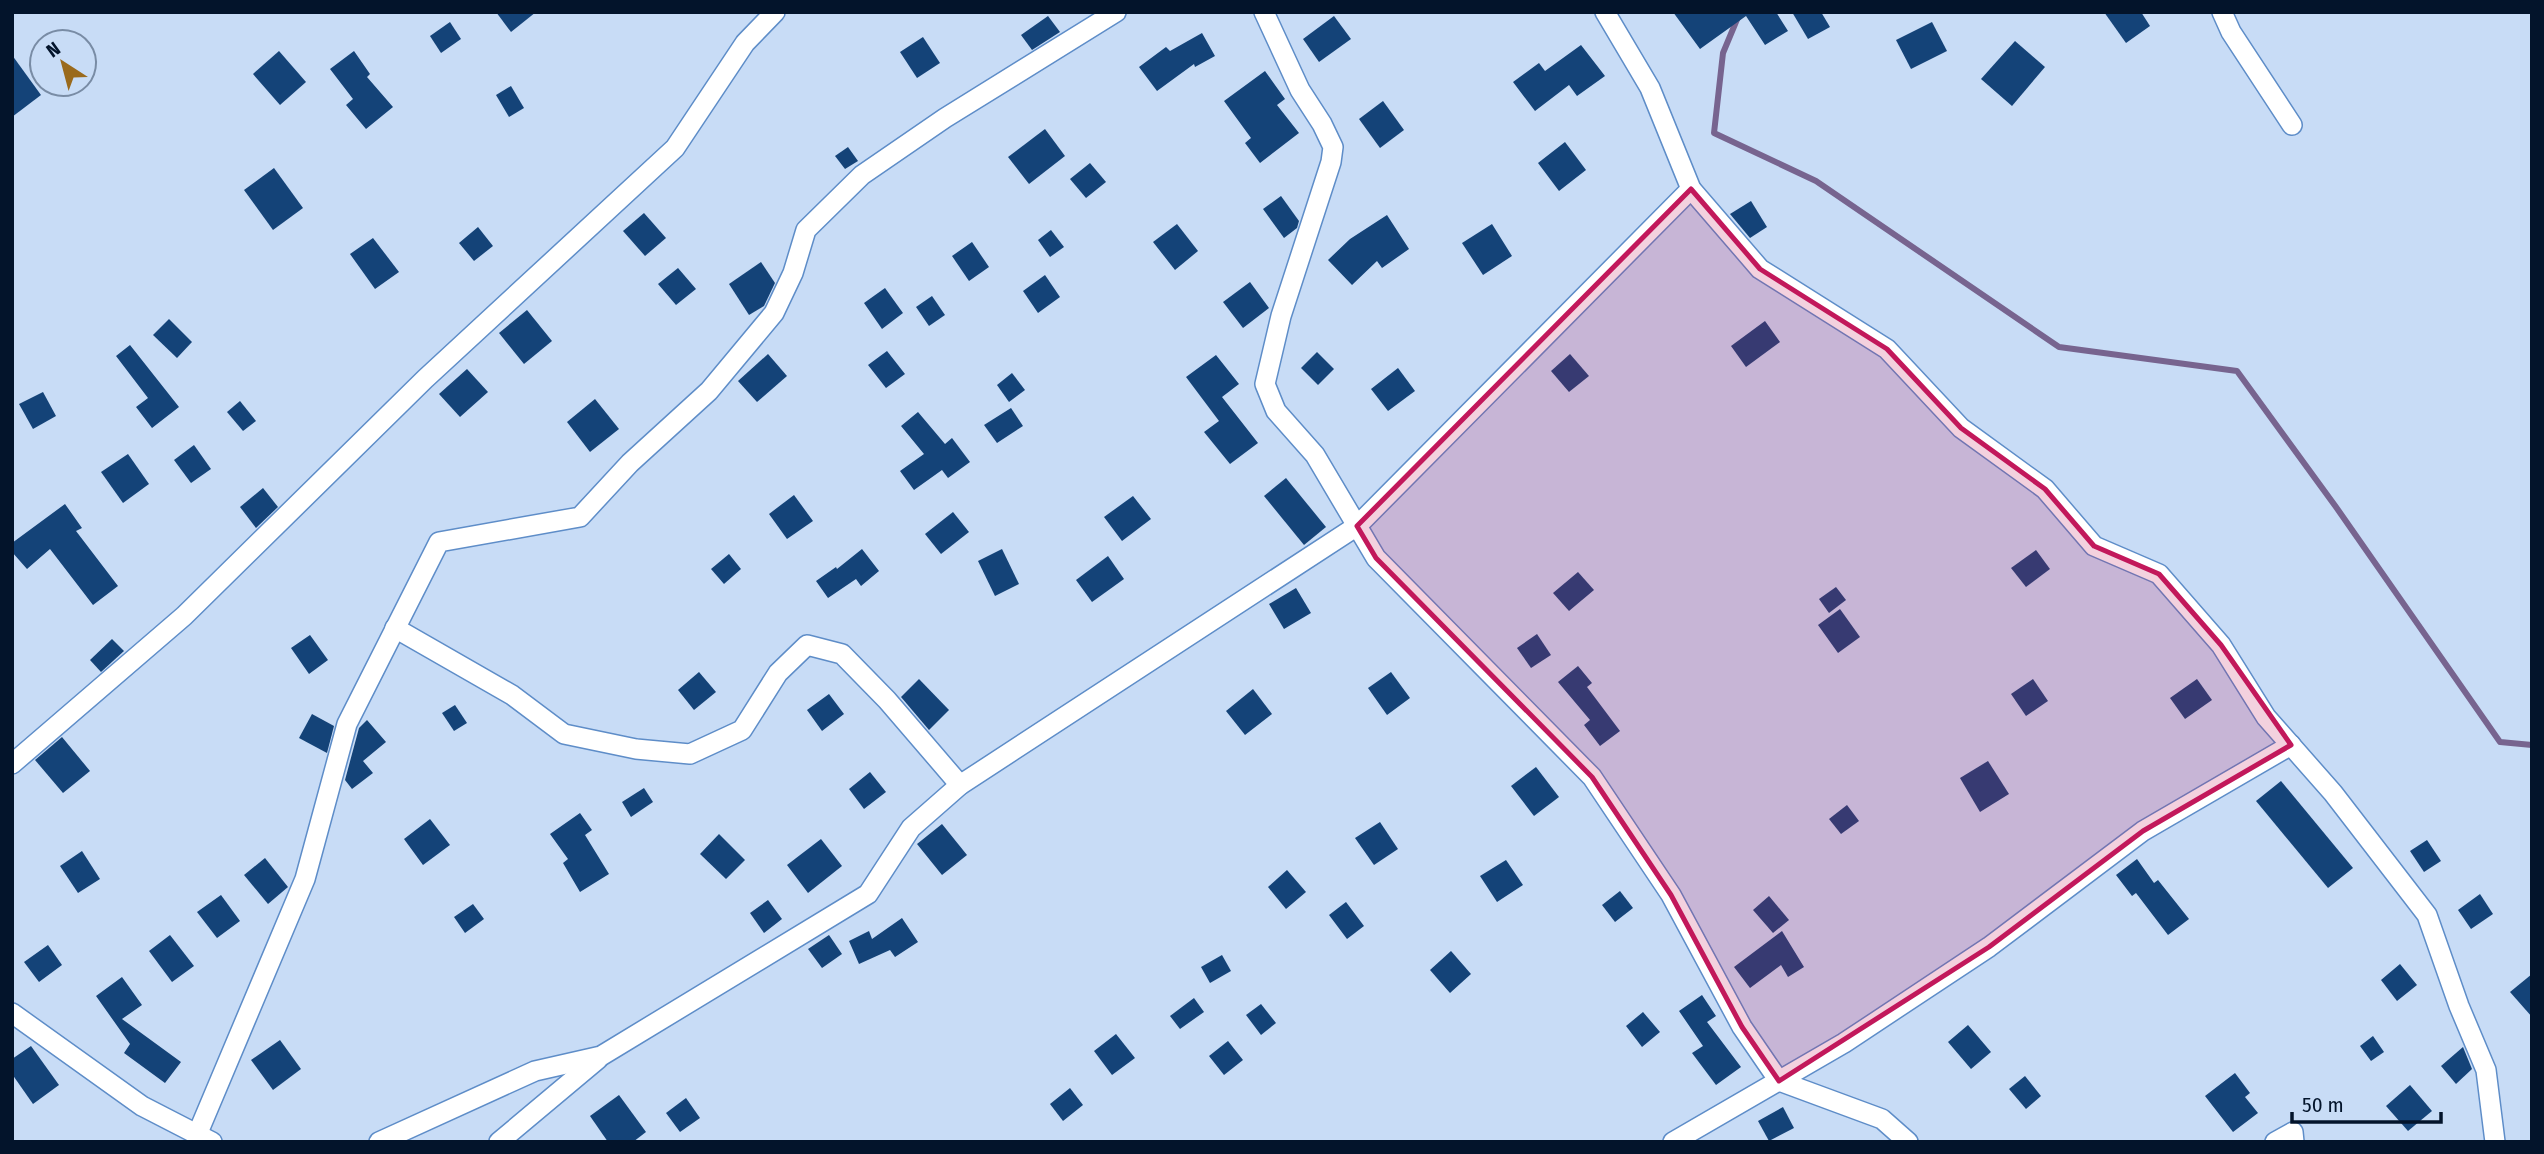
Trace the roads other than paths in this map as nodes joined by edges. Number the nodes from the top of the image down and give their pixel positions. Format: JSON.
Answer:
{"nodes":[{"id":1,"x":775,"y":12,"type":"edge"},
{"id":2,"x":1116,"y":12,"type":"edge"},
{"id":3,"x":1264,"y":12,"type":"edge"},
{"id":4,"x":1605,"y":12,"type":"edge"},
{"id":5,"x":2222,"y":12,"type":"edge"},
{"id":6,"x":2292,"y":125,"type":"dead end"},
{"id":7,"x":1691,"y":189,"type":"junction"},
{"id":8,"x":1357,"y":526,"type":"junction"},
{"id":9,"x":395,"y":628,"type":"junction"},
{"id":10,"x":2291,"y":745,"type":"junction"},
{"id":11,"x":12,"y":764,"type":"edge"},
{"id":12,"x":960,"y":785,"type":"junction"},
{"id":13,"x":12,"y":1013,"type":"edge"},
{"id":14,"x":601,"y":1056,"type":"junction"},
{"id":15,"x":1779,"y":1081,"type":"junction"},
{"id":16,"x":206,"y":1140,"type":"edge"},
{"id":17,"x":379,"y":1142,"type":"edge"},
{"id":18,"x":499,"y":1142,"type":"edge"},
{"id":19,"x":1673,"y":1142,"type":"edge"},
{"id":20,"x":1908,"y":1142,"type":"edge"},
{"id":21,"x":2274,"y":1142,"type":"edge"},
{"id":22,"x":2294,"y":1142,"type":"edge"},
{"id":23,"x":2495,"y":1142,"type":"edge"}],
"edges":[{"from":1,"to":11,"type":"street"},
{"from":2,"to":9,"type":"street"},
{"from":3,"to":8,"type":"street"},
{"from":4,"to":7,"type":"street"},
{"from":5,"to":6,"type":"street"},
{"from":7,"to":8,"type":"street"},
{"from":7,"to":10,"type":"street"},
{"from":8,"to":12,"type":"street"},
{"from":8,"to":15,"type":"street"},
{"from":9,"to":12,"type":"street"},
{"from":9,"to":16,"type":"street"},
{"from":10,"to":15,"type":"street"},
{"from":10,"to":23,"type":"street"},
{"from":12,"to":14,"type":"street"},
{"from":13,"to":16,"type":"street"},
{"from":14,"to":17,"type":"street"},
{"from":14,"to":18,"type":"street"},
{"from":15,"to":19,"type":"street"},
{"from":15,"to":20,"type":"street"},
{"from":21,"to":22,"type":"street"}]}
